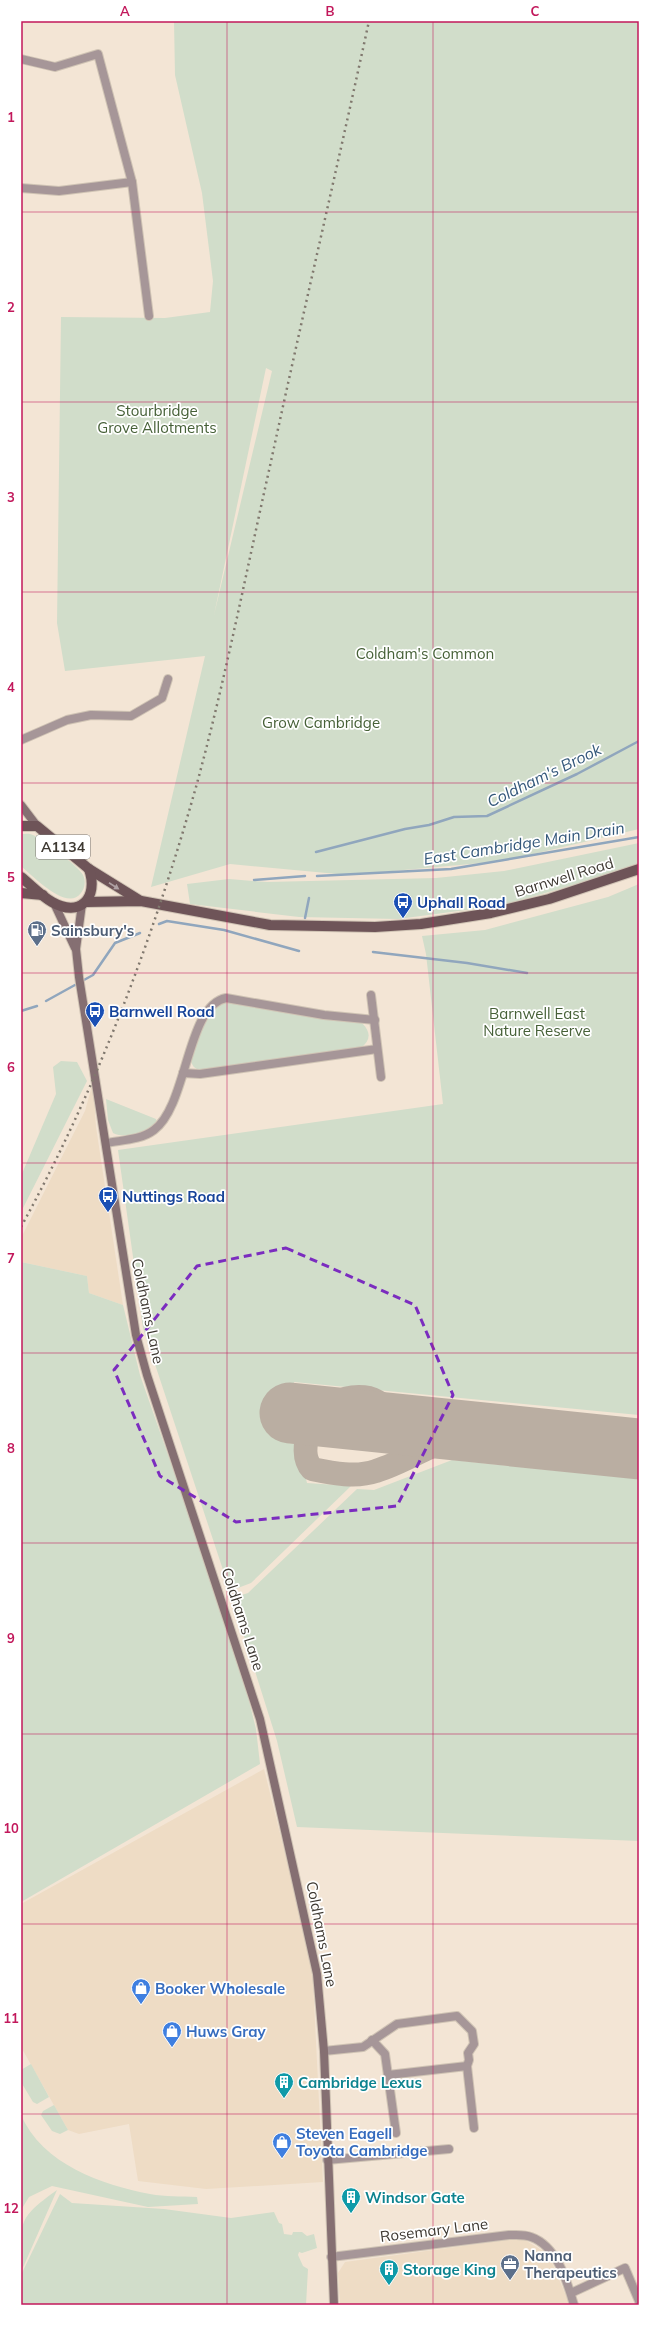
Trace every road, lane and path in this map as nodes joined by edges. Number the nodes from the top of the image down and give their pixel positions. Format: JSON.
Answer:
{"nodes":[{"id":1,"x":21,"y":59,"type":"edge"},
{"id":2,"x":132,"y":182,"type":"junction"},
{"id":3,"x":21,"y":188,"type":"edge"},
{"id":4,"x":149,"y":316,"type":"dead end"},
{"id":5,"x":168,"y":679,"type":"dead end"},
{"id":6,"x":21,"y":740,"type":"edge"},
{"id":7,"x":21,"y":805,"type":"edge"},
{"id":8,"x":21,"y":826,"type":"edge"},
{"id":9,"x":36,"y":826,"type":"junction"},
{"id":10,"x":89,"y":869,"type":"junction"},
{"id":11,"x":639,"y":869,"type":"edge"},
{"id":12,"x":21,"y":877,"type":"edge"},
{"id":13,"x":21,"y":893,"type":"edge"},
{"id":14,"x":43,"y":895,"type":"junction"},
{"id":15,"x":141,"y":901,"type":"junction"},
{"id":16,"x":54,"y":903,"type":"junction"},
{"id":17,"x":84,"y":903,"type":"junction"},
{"id":18,"x":76,"y":949,"type":"junction"},
{"id":19,"x":371,"y":995,"type":"dead end"},
{"id":20,"x":374,"y":1020,"type":"junction"},
{"id":21,"x":377,"y":1049,"type":"junction"},
{"id":22,"x":183,"y":1073,"type":"junction"},
{"id":23,"x":381,"y":1077,"type":"dead end"},
{"id":24,"x":107,"y":1143,"type":"junction"},
{"id":25,"x":372,"y":2040,"type":"junction"},
{"id":26,"x":324,"y":2051,"type":"junction"},
{"id":27,"x":467,"y":2066,"type":"junction"},
{"id":28,"x":388,"y":2075,"type":"junction"},
{"id":29,"x":474,"y":2128,"type":"dead end"},
{"id":30,"x":396,"y":2133,"type":"dead end"},
{"id":31,"x":449,"y":2149,"type":"dead end"},
{"id":32,"x":327,"y":2160,"type":"junction"},
{"id":33,"x":331,"y":2257,"type":"junction"},
{"id":34,"x":571,"y":2293,"type":"junction"},
{"id":35,"x":639,"y":2301,"type":"edge"},
{"id":36,"x":334,"y":2305,"type":"edge"},
{"id":37,"x":574,"y":2305,"type":"edge"}],
"edges":[{"from":1,"to":2,"type":"street"},
{"from":2,"to":3,"type":"street"},
{"from":2,"to":4,"type":"street"},
{"from":5,"to":6,"type":"street"},
{"from":7,"to":9,"type":"street"},
{"from":8,"to":9,"type":"main road","number":"A1134"},
{"from":9,"to":10,"type":"main road","number":"A1134"},
{"from":10,"to":15,"type":"main road","name":"Barnwell Road","number":"A1134","one_way":true},
{"from":10,"to":17,"type":"main road","number":"A1134"},
{"from":11,"to":15,"type":"main road","name":"Barnwell Road","number":"A1134"},
{"from":12,"to":14,"type":"main road","number":"A1134"},
{"from":13,"to":14,"type":"main road"},
{"from":14,"to":16,"type":"main road","number":"A1134"},
{"from":15,"to":17,"type":"main road","name":"Barnwell Road","number":"A1134"},
{"from":16,"to":17,"type":"main road","number":"A1134"},
{"from":16,"to":18,"type":"street","name":"Coldhams Lane"},
{"from":17,"to":18,"type":"street","name":"Coldhams Lane"},
{"from":18,"to":24,"type":"street","name":"Coldhams Lane"},
{"from":19,"to":20,"type":"street"},
{"from":20,"to":21,"type":"street"},
{"from":20,"to":22,"type":"street"},
{"from":21,"to":22,"type":"street"},
{"from":21,"to":23,"type":"street"},
{"from":22,"to":24,"type":"street"},
{"from":24,"to":26,"type":"street","name":"Coldhams Lane"},
{"from":25,"to":26,"type":"street"},
{"from":25,"to":27,"type":"street"},
{"from":25,"to":28,"type":"street"},
{"from":26,"to":32,"type":"street","name":"Coldhams Lane"},
{"from":27,"to":28,"type":"street"},
{"from":27,"to":29,"type":"street"},
{"from":28,"to":30,"type":"street"},
{"from":31,"to":32,"type":"street"},
{"from":32,"to":33,"type":"street","name":"Coldhams Lane"},
{"from":33,"to":34,"type":"street","name":"Rosemary Lane"},
{"from":33,"to":36,"type":"street","name":"Coldhams Lane"},
{"from":34,"to":35,"type":"street"},
{"from":34,"to":37,"type":"street"}]}
